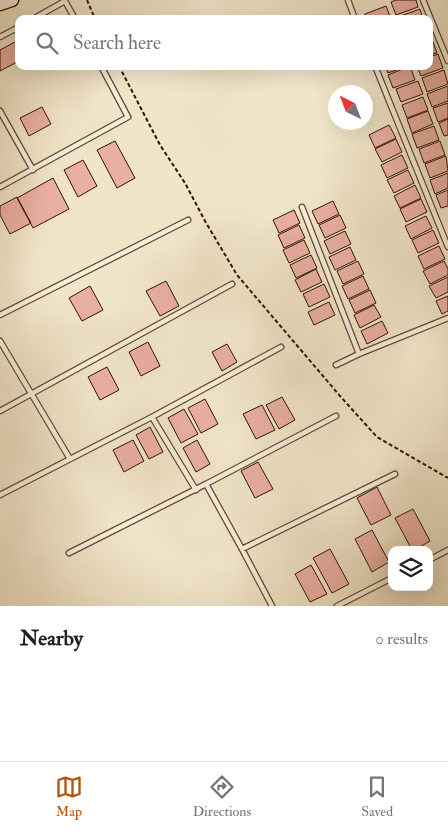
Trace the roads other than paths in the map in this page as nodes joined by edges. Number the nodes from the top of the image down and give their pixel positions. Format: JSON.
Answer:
{"nodes":[{"id":1,"x":12,"y":0,"type":"edge"},
{"id":2,"x":348,"y":0,"type":"edge"},
{"id":3,"x":423,"y":0,"type":"edge"},
{"id":4,"x":0,"y":4,"type":"edge"},
{"id":5,"x":40,"y":15,"type":"edge"},
{"id":6,"x":73,"y":15,"type":"edge"},
{"id":7,"x":354,"y":15,"type":"edge"},
{"id":8,"x":429,"y":15,"type":"edge"},
{"id":9,"x":433,"y":24,"type":"edge"},
{"id":10,"x":15,"y":29,"type":"edge"},
{"id":11,"x":0,"y":37,"type":"edge"},
{"id":12,"x":448,"y":61,"type":"edge"},
{"id":13,"x":103,"y":70,"type":"edge"},
{"id":14,"x":376,"y":70,"type":"edge"},
{"id":15,"x":0,"y":112,"type":"edge"},
{"id":16,"x":33,"y":170,"type":"junction"},
{"id":17,"x":0,"y":187,"type":"edge"},
{"id":18,"x":302,"y":208,"type":"dead end"},
{"id":19,"x":188,"y":220,"type":"dead end"},
{"id":20,"x":448,"y":247,"type":"edge"},
{"id":21,"x":232,"y":284,"type":"dead end"},
{"id":22,"x":0,"y":315,"type":"edge"},
{"id":23,"x":448,"y":318,"type":"edge"},
{"id":24,"x":0,"y":341,"type":"edge"},
{"id":25,"x":280,"y":347,"type":"dead end"},
{"id":26,"x":359,"y":354,"type":"junction"},
{"id":27,"x":336,"y":365,"type":"dead end"},
{"id":28,"x":32,"y":394,"type":"junction"},
{"id":29,"x":0,"y":411,"type":"edge"},
{"id":30,"x":336,"y":416,"type":"dead end"},
{"id":31,"x":152,"y":417,"type":"junction"},
{"id":32,"x":70,"y":459,"type":"junction"},
{"id":33,"x":395,"y":474,"type":"dead end"},
{"id":34,"x":206,"y":484,"type":"junction"},
{"id":35,"x":196,"y":490,"type":"junction"},
{"id":36,"x":0,"y":495,"type":"edge"},
{"id":37,"x":242,"y":549,"type":"junction"},
{"id":38,"x":448,"y":550,"type":"edge"},
{"id":39,"x":69,"y":553,"type":"dead end"},
{"id":40,"x":433,"y":558,"type":"edge"},
{"id":41,"x":388,"y":580,"type":"edge"},
{"id":42,"x":272,"y":606,"type":"edge"},
{"id":43,"x":337,"y":606,"type":"edge"}],
"edges":[{"from":1,"to":4,"type":"street"},
{"from":2,"to":7,"type":"lane"},
{"from":3,"to":8,"type":"lane"},
{"from":5,"to":6,"type":"lane"},
{"from":9,"to":12,"type":"lane"},
{"from":10,"to":11,"type":"lane"},
{"from":13,"to":16,"type":"lane"},
{"from":14,"to":20,"type":"lane"},
{"from":15,"to":16,"type":"lane"},
{"from":16,"to":17,"type":"lane"},
{"from":18,"to":26,"type":"lane"},
{"from":19,"to":22,"type":"lane"},
{"from":21,"to":28,"type":"lane"},
{"from":23,"to":26,"type":"lane"},
{"from":24,"to":28,"type":"lane"},
{"from":25,"to":31,"type":"lane"},
{"from":26,"to":27,"type":"lane"},
{"from":28,"to":29,"type":"lane"},
{"from":28,"to":32,"type":"lane"},
{"from":30,"to":34,"type":"lane"},
{"from":31,"to":32,"type":"lane"},
{"from":31,"to":35,"type":"lane"},
{"from":32,"to":36,"type":"lane"},
{"from":33,"to":37,"type":"lane"},
{"from":34,"to":35,"type":"lane"},
{"from":34,"to":37,"type":"lane"},
{"from":35,"to":39,"type":"lane"},
{"from":37,"to":42,"type":"lane"},
{"from":38,"to":40,"type":"lane"},
{"from":41,"to":43,"type":"lane"}]}
